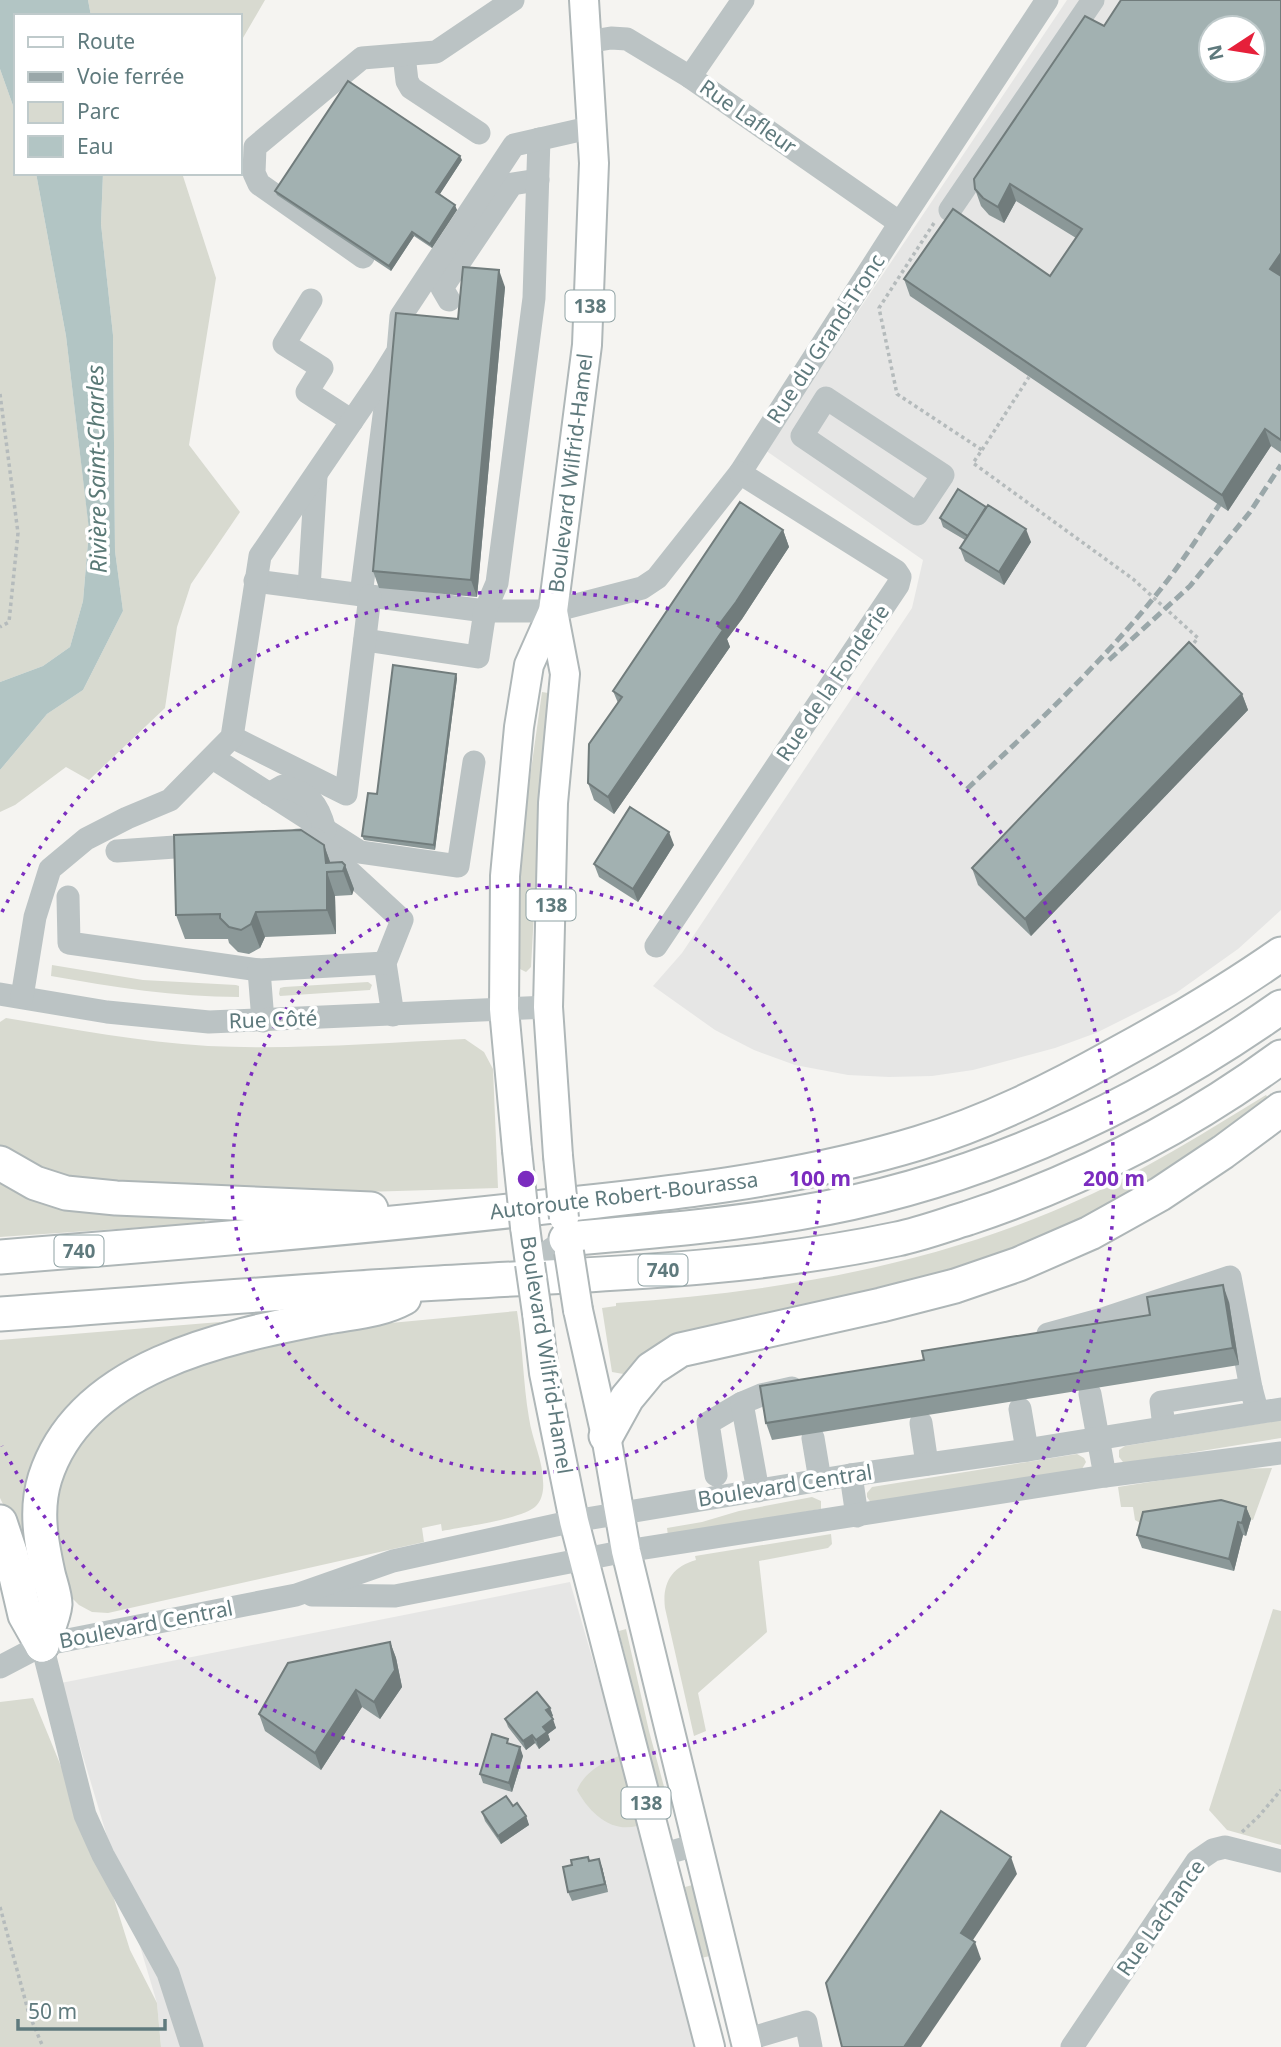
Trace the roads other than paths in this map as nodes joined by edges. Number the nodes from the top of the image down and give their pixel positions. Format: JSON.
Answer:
{"nodes":[{"id":1,"x":513,"y":0,"type":"edge"},
{"id":2,"x":584,"y":0,"type":"edge"},
{"id":3,"x":743,"y":0,"type":"edge"},
{"id":4,"x":1047,"y":0,"type":"edge"},
{"id":5,"x":1093,"y":0,"type":"edge"},
{"id":6,"x":587,"y":42,"type":"junction"},
{"id":7,"x":404,"y":55,"type":"junction"},
{"id":8,"x":690,"y":77,"type":"junction"},
{"id":9,"x":593,"y":127,"type":"junction"},
{"id":10,"x":479,"y":133,"type":"dead end"},
{"id":11,"x":540,"y":139,"type":"junction"},
{"id":12,"x":538,"y":180,"type":"junction"},
{"id":13,"x":919,"y":193,"type":"junction"},
{"id":14,"x":900,"y":223,"type":"junction"},
{"id":15,"x":363,"y":257,"type":"edge"},
{"id":16,"x":311,"y":300,"type":"dead end"},
{"id":17,"x":449,"y":300,"type":"dead end"},
{"id":18,"x":391,"y":362,"type":"junction"},
{"id":19,"x":787,"y":400,"type":"junction"},
{"id":20,"x":812,"y":419,"type":"junction"},
{"id":21,"x":352,"y":421,"type":"junction"},
{"id":22,"x":317,"y":473,"type":"junction"},
{"id":23,"x":740,"y":473,"type":"junction"},
{"id":24,"x":255,"y":581,"type":"junction"},
{"id":25,"x":309,"y":588,"type":"junction"},
{"id":26,"x":366,"y":595,"type":"junction"},
{"id":27,"x":485,"y":611,"type":"junction"},
{"id":28,"x":553,"y":611,"type":"junction"},
{"id":29,"x":365,"y":640,"type":"junction"},
{"id":30,"x":232,"y":737,"type":"junction"},
{"id":31,"x":213,"y":758,"type":"junction"},
{"id":32,"x":474,"y":762,"type":"dead end"},
{"id":33,"x":274,"y":841,"type":"edge"},
{"id":34,"x":221,"y":844,"type":"edge"},
{"id":35,"x":117,"y":851,"type":"dead end"},
{"id":36,"x":68,"y":897,"type":"dead end"},
{"id":37,"x":656,"y":946,"type":"dead end"},
{"id":38,"x":1281,"y":954,"type":"edge"},
{"id":39,"x":385,"y":963,"type":"junction"},
{"id":40,"x":259,"y":970,"type":"junction"},
{"id":41,"x":11,"y":995,"type":"edge"},
{"id":42,"x":548,"y":1007,"type":"junction"},
{"id":43,"x":1281,"y":1007,"type":"edge"},
{"id":44,"x":504,"y":1009,"type":"junction"},
{"id":45,"x":393,"y":1015,"type":"junction"},
{"id":46,"x":263,"y":1021,"type":"junction"},
{"id":47,"x":1281,"y":1057,"type":"edge"},
{"id":48,"x":1281,"y":1109,"type":"edge"},
{"id":49,"x":0,"y":1163,"type":"edge"},
{"id":50,"x":464,"y":1216,"type":"junction"},
{"id":51,"x":580,"y":1237,"type":"junction"},
{"id":52,"x":0,"y":1257,"type":"edge"},
{"id":53,"x":530,"y":1264,"type":"junction"},
{"id":54,"x":435,"y":1283,"type":"junction"},
{"id":55,"x":0,"y":1314,"type":"edge"},
{"id":56,"x":1031,"y":1338,"type":"edge"},
{"id":57,"x":813,"y":1383,"type":"edge"},
{"id":58,"x":1251,"y":1388,"type":"junction"},
{"id":59,"x":1090,"y":1394,"type":"dead end"},
{"id":60,"x":742,"y":1403,"type":"junction"},
{"id":61,"x":1020,"y":1409,"type":"dead end"},
{"id":62,"x":1281,"y":1409,"type":"edge"},
{"id":63,"x":1258,"y":1413,"type":"junction"},
{"id":64,"x":921,"y":1423,"type":"dead end"},
{"id":65,"x":1164,"y":1427,"type":"junction"},
{"id":66,"x":606,"y":1436,"type":"junction"},
{"id":67,"x":813,"y":1438,"type":"dead end"},
{"id":68,"x":1098,"y":1439,"type":"junction"},
{"id":69,"x":1027,"y":1450,"type":"junction"},
{"id":70,"x":1281,"y":1452,"type":"edge"},
{"id":71,"x":927,"y":1464,"type":"junction"},
{"id":72,"x":716,"y":1475,"type":"dead end"},
{"id":73,"x":851,"y":1475,"type":"junction"},
{"id":74,"x":1105,"y":1476,"type":"junction"},
{"id":75,"x":820,"y":1480,"type":"junction"},
{"id":76,"x":758,"y":1490,"type":"junction"},
{"id":77,"x":621,"y":1514,"type":"junction"},
{"id":78,"x":858,"y":1516,"type":"junction"},
{"id":79,"x":574,"y":1521,"type":"junction"},
{"id":80,"x":0,"y":1522,"type":"edge"},
{"id":81,"x":626,"y":1551,"type":"junction"},
{"id":82,"x":584,"y":1559,"type":"junction"},
{"id":83,"x":296,"y":1595,"type":"junction"},
{"id":84,"x":42,"y":1645,"type":"junction"},
{"id":85,"x":0,"y":1667,"type":"edge"},
{"id":86,"x":696,"y":1845,"type":"junction"},
{"id":87,"x":660,"y":1855,"type":"junction"},
{"id":88,"x":1281,"y":1861,"type":"edge"},
{"id":89,"x":746,"y":2043,"type":"edge"},
{"id":90,"x":192,"y":2047,"type":"edge"},
{"id":91,"x":710,"y":2047,"type":"edge"},
{"id":92,"x":811,"y":2047,"type":"edge"},
{"id":93,"x":1072,"y":2047,"type":"edge"}],
"edges":[{"from":1,"to":7,"type":"street"},
{"from":2,"to":6,"type":"main road","name":"Boulevard Wilfrid-Hamel","number":"138"},
{"from":3,"to":8,"type":"street"},
{"from":4,"to":13,"type":"street","name":"Rue du Grand-Tronc"},
{"from":5,"to":13,"type":"street"},
{"from":6,"to":8,"type":"street","name":"Rue Lafleur"},
{"from":6,"to":9,"type":"main road","name":"Boulevard Wilfrid-Hamel","number":"138"},
{"from":7,"to":10,"type":"street"},
{"from":7,"to":15,"type":"street"},
{"from":8,"to":14,"type":"street","name":"Rue Lafleur"},
{"from":9,"to":11,"type":"street"},
{"from":9,"to":28,"type":"main road","name":"Boulevard Wilfrid-Hamel","number":"138"},
{"from":11,"to":12,"type":"street"},
{"from":11,"to":18,"type":"street"},
{"from":12,"to":17,"type":"street"},
{"from":12,"to":27,"type":"street"},
{"from":13,"to":14,"type":"street","name":"Rue du Grand-Tronc"},
{"from":14,"to":19,"type":"street","name":"Rue du Grand-Tronc"},
{"from":16,"to":21,"type":"street"},
{"from":18,"to":21,"type":"street"},
{"from":18,"to":26,"type":"street"},
{"from":19,"to":20,"type":"street"},
{"from":19,"to":23,"type":"street","name":"Rue du Grand-Tronc"},
{"from":20,"to":20,"type":"street"},
{"from":21,"to":22,"type":"street"},
{"from":22,"to":24,"type":"street"},
{"from":22,"to":25,"type":"street"},
{"from":23,"to":28,"type":"street","name":"Rue du Grand-Tronc"},
{"from":23,"to":37,"type":"street","name":"Rue de la Fonderie"},
{"from":24,"to":25,"type":"street","name":"Rue du Grand-Tronc"},
{"from":24,"to":30,"type":"street"},
{"from":25,"to":26,"type":"street","name":"Rue du Grand-Tronc"},
{"from":26,"to":27,"type":"street","name":"Rue du Grand-Tronc"},
{"from":26,"to":29,"type":"street"},
{"from":27,"to":28,"type":"street","name":"Rue du Grand-Tronc"},
{"from":27,"to":29,"type":"street"},
{"from":28,"to":42,"type":"main road","name":"Boulevard Wilfrid-Hamel","number":"138"},
{"from":28,"to":44,"type":"main road","name":"Boulevard Wilfrid-Hamel","number":"138"},
{"from":29,"to":30,"type":"street"},
{"from":30,"to":31,"type":"street"},
{"from":31,"to":32,"type":"street"},
{"from":31,"to":41,"type":"street"},
{"from":33,"to":39,"type":"street"},
{"from":34,"to":35,"type":"street"},
{"from":36,"to":40,"type":"street"},
{"from":38,"to":50,"type":"highway","name":"Autoroute Robert-Bourassa","number":"740"},
{"from":39,"to":40,"type":"street"},
{"from":39,"to":45,"type":"street"},
{"from":40,"to":46,"type":"street"},
{"from":41,"to":46,"type":"street","name":"Rue Côté"},
{"from":42,"to":44,"type":"street","name":"Rue Côté"},
{"from":42,"to":51,"type":"main road","name":"Boulevard Wilfrid-Hamel","number":"138","bridge":true},
{"from":43,"to":51,"type":"highway"},
{"from":44,"to":45,"type":"street","name":"Rue Côté"},
{"from":44,"to":53,"type":"main road","name":"Boulevard Wilfrid-Hamel","number":"138","bridge":true},
{"from":45,"to":46,"type":"street","name":"Rue Côté"},
{"from":47,"to":54,"type":"highway","number":"740"},
{"from":48,"to":66,"type":"highway"},
{"from":49,"to":50,"type":"highway"},
{"from":50,"to":52,"type":"highway","name":"Autoroute Robert-Bourassa","number":"740"},
{"from":51,"to":53,"type":"street"},
{"from":51,"to":66,"type":"main road","name":"Boulevard Wilfrid-Hamel","number":"138","bridge":true},
{"from":53,"to":79,"type":"main road","name":"Boulevard Wilfrid-Hamel","number":"138","bridge":true},
{"from":54,"to":55,"type":"highway","number":"740"},
{"from":54,"to":84,"type":"highway"},
{"from":56,"to":58,"type":"street"},
{"from":57,"to":60,"type":"street"},
{"from":58,"to":63,"type":"street"},
{"from":58,"to":65,"type":"street"},
{"from":59,"to":68,"type":"street"},
{"from":60,"to":72,"type":"street"},
{"from":60,"to":76,"type":"street"},
{"from":61,"to":69,"type":"street"},
{"from":62,"to":63,"type":"street","name":"Boulevard Central"},
{"from":63,"to":65,"type":"street","name":"Boulevard Central"},
{"from":64,"to":71,"type":"street"},
{"from":65,"to":68,"type":"street","name":"Boulevard Central"},
{"from":66,"to":77,"type":"main road","name":"Boulevard Wilfrid-Hamel","number":"138"},
{"from":67,"to":75,"type":"street"},
{"from":68,"to":69,"type":"street","name":"Boulevard Central"},
{"from":68,"to":74,"type":"street"},
{"from":69,"to":71,"type":"street","name":"Boulevard Central"},
{"from":70,"to":74,"type":"street","name":"Boulevard Central"},
{"from":71,"to":73,"type":"street","name":"Boulevard Central"},
{"from":73,"to":75,"type":"street","name":"Boulevard Central"},
{"from":73,"to":78,"type":"street"},
{"from":74,"to":78,"type":"street","name":"Boulevard Central"},
{"from":75,"to":76,"type":"street","name":"Boulevard Central"},
{"from":76,"to":77,"type":"street","name":"Boulevard Central"},
{"from":77,"to":79,"type":"street","name":"Boulevard Central"},
{"from":77,"to":81,"type":"main road","name":"Boulevard Wilfrid-Hamel","number":"138"},
{"from":78,"to":81,"type":"street","name":"Boulevard Central"},
{"from":79,"to":82,"type":"main road","name":"Boulevard Wilfrid-Hamel","number":"138"},
{"from":79,"to":83,"type":"street","name":"Boulevard Central"},
{"from":80,"to":84,"type":"highway"},
{"from":81,"to":82,"type":"street","name":"Boulevard Central"},
{"from":81,"to":86,"type":"main road","name":"Boulevard Wilfrid-Hamel","number":"138"},
{"from":82,"to":83,"type":"street","name":"Boulevard Central"},
{"from":82,"to":87,"type":"main road","name":"Boulevard Wilfrid-Hamel","number":"138"},
{"from":83,"to":84,"type":"street","name":"Boulevard Central"},
{"from":84,"to":85,"type":"street","name":"Boulevard Central"},
{"from":84,"to":90,"type":"street"},
{"from":86,"to":87,"type":"street"},
{"from":86,"to":89,"type":"main road","name":"Boulevard Wilfrid-Hamel","number":"138"},
{"from":87,"to":91,"type":"main road","name":"Boulevard Wilfrid-Hamel","number":"138"},
{"from":88,"to":93,"type":"street","name":"Rue Lachance"},
{"from":89,"to":92,"type":"street"}]}
